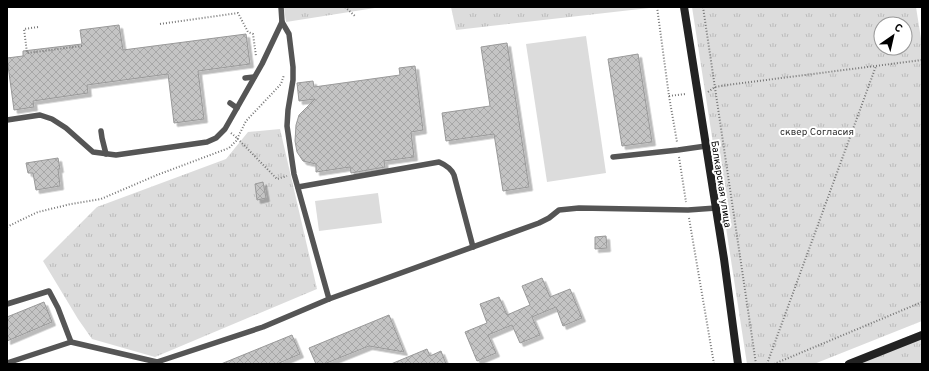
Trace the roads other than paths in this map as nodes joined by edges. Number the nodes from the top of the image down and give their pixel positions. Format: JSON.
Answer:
{"nodes":[{"id":1,"x":281,"y":7,"type":"edge"},
{"id":2,"x":684,"y":7,"type":"edge"},
{"id":3,"x":282,"y":22,"type":"junction"},
{"id":4,"x":254,"y":77,"type":"junction"},
{"id":5,"x":245,"y":78,"type":"dead end"},
{"id":6,"x":230,"y":103,"type":"dead end"},
{"id":7,"x":237,"y":108,"type":"junction"},
{"id":8,"x":7,"y":120,"type":"edge"},
{"id":9,"x":101,"y":131,"type":"dead end"},
{"id":10,"x":706,"y":146,"type":"junction"},
{"id":11,"x":106,"y":154,"type":"junction"},
{"id":12,"x":613,"y":157,"type":"dead end"},
{"id":13,"x":298,"y":187,"type":"junction"},
{"id":14,"x":716,"y":208,"type":"junction"},
{"id":15,"x":473,"y":247,"type":"junction"},
{"id":16,"x":329,"y":299,"type":"junction"},
{"id":17,"x":7,"y":304,"type":"edge"},
{"id":18,"x":922,"y":335,"type":"edge"},
{"id":19,"x":71,"y":342,"type":"junction"},
{"id":20,"x":7,"y":362,"type":"edge"},
{"id":21,"x":738,"y":364,"type":"edge"},
{"id":22,"x":849,"y":364,"type":"edge"}],
"edges":[{"from":1,"to":3,"type":"lane"},
{"from":2,"to":10,"type":"main road","name":"Балкарская улица"},
{"from":3,"to":4,"type":"lane"},
{"from":3,"to":13,"type":"lane"},
{"from":4,"to":5,"type":"lane"},
{"from":4,"to":7,"type":"lane"},
{"from":6,"to":7,"type":"lane"},
{"from":7,"to":11,"type":"lane"},
{"from":8,"to":11,"type":"lane"},
{"from":9,"to":11,"type":"lane"},
{"from":10,"to":12,"type":"lane"},
{"from":10,"to":14,"type":"main road","name":"Балкарская улица"},
{"from":13,"to":15,"type":"lane"},
{"from":13,"to":16,"type":"lane"},
{"from":14,"to":15,"type":"lane"},
{"from":14,"to":21,"type":"main road","name":"Балкарская улица"},
{"from":15,"to":16,"type":"lane"},
{"from":16,"to":19,"type":"lane"},
{"from":17,"to":19,"type":"lane"},
{"from":18,"to":22,"type":"main road"},
{"from":19,"to":20,"type":"lane"}]}
